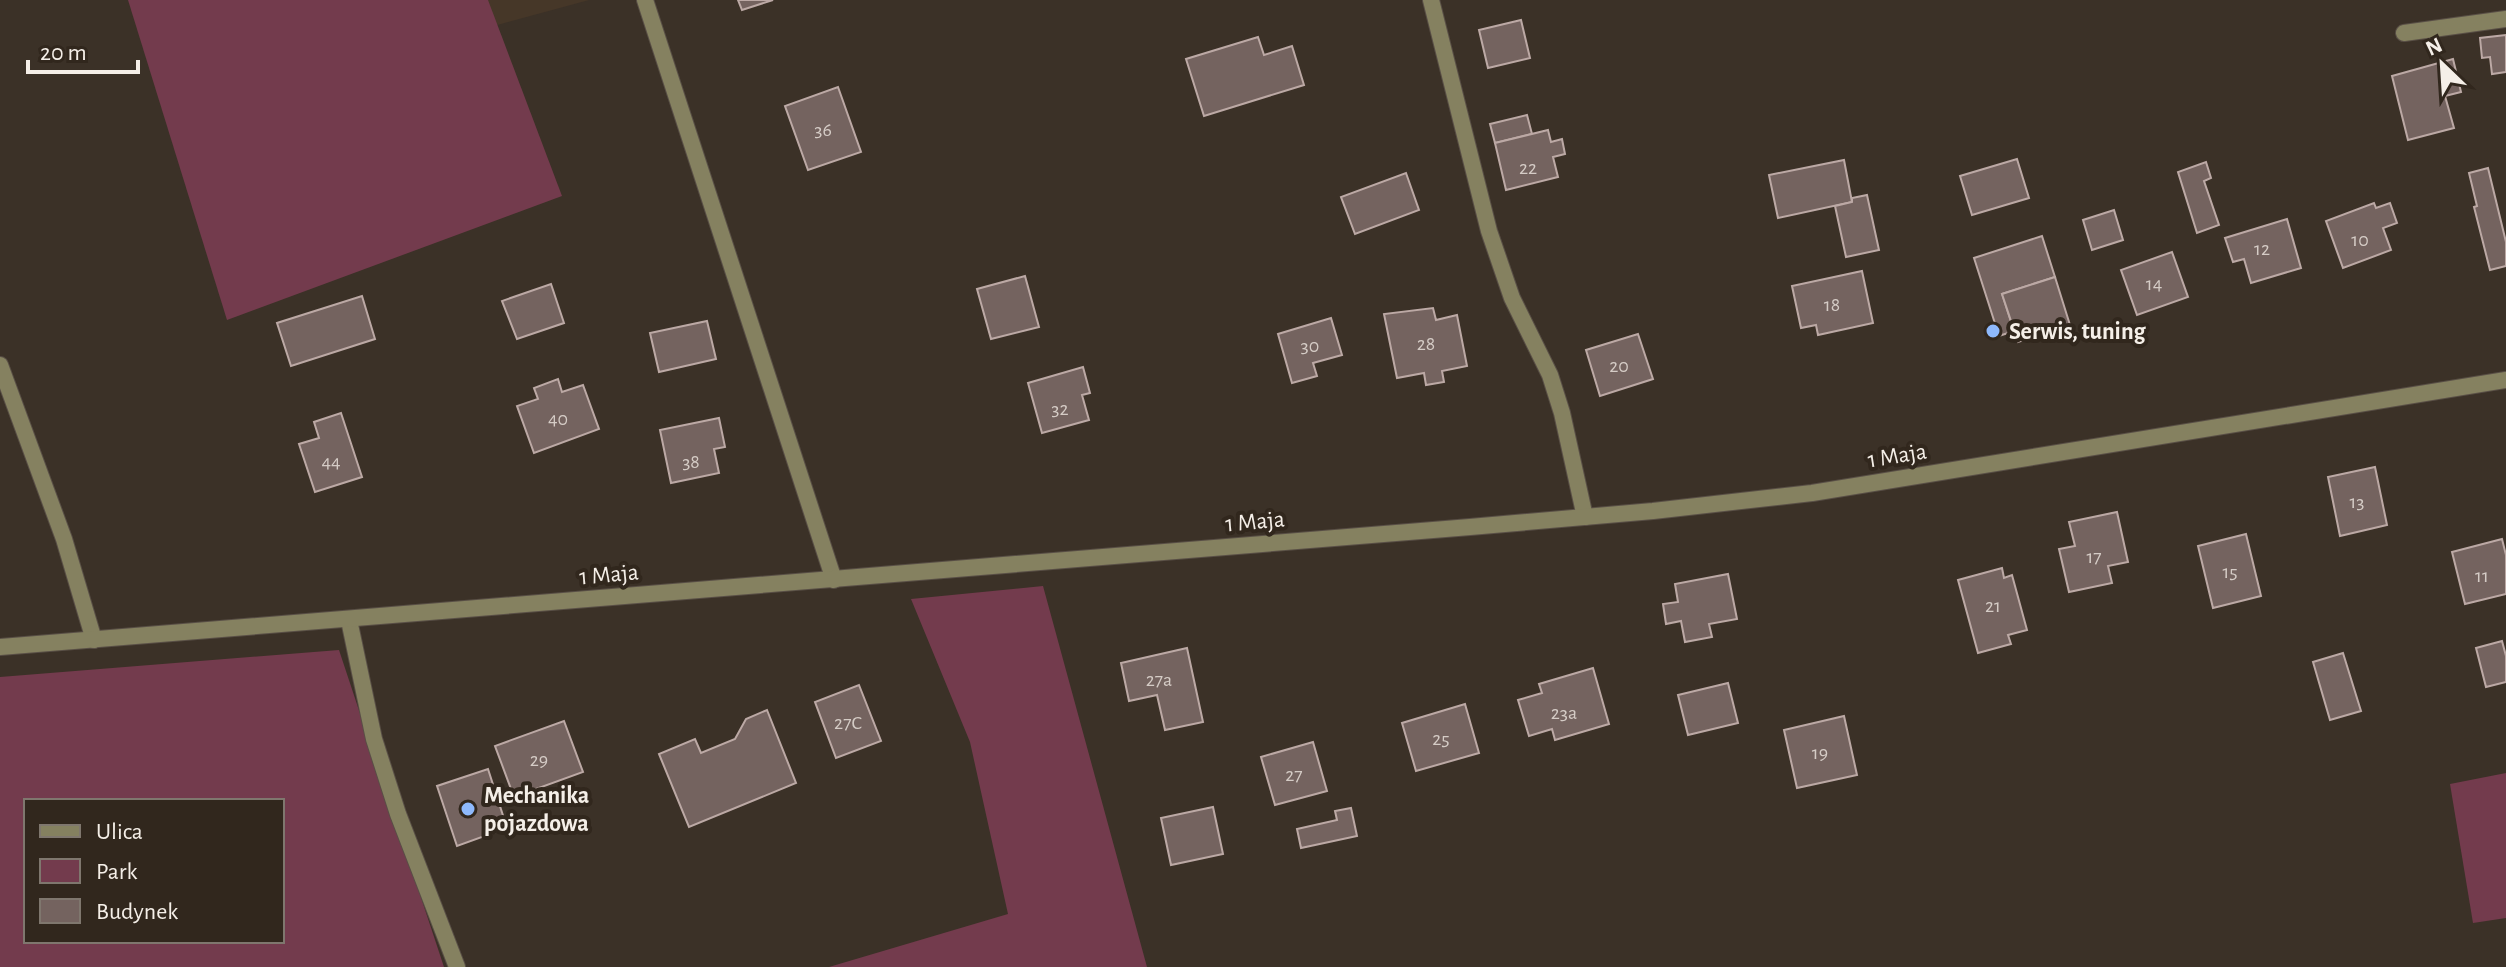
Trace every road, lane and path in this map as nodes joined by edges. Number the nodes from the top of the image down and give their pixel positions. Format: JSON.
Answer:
{"nodes":[{"id":1,"x":645,"y":0,"type":"edge"},
{"id":2,"x":1431,"y":0,"type":"edge"},
{"id":3,"x":2506,"y":19,"type":"edge"},
{"id":4,"x":2404,"y":33,"type":"dead end"},
{"id":5,"x":0,"y":365,"type":"edge"},
{"id":6,"x":2506,"y":380,"type":"edge"},
{"id":7,"x":1585,"y":517,"type":"junction"},
{"id":8,"x":834,"y":580,"type":"junction"},
{"id":9,"x":349,"y":620,"type":"junction"},
{"id":10,"x":94,"y":640,"type":"junction"},
{"id":11,"x":0,"y":647,"type":"edge"},
{"id":12,"x":457,"y":967,"type":"edge"}],
"edges":[{"from":1,"to":8,"type":"street"},
{"from":2,"to":7,"type":"street"},
{"from":3,"to":4,"type":"street"},
{"from":5,"to":10,"type":"street"},
{"from":6,"to":7,"type":"street","name":"1 Maja"},
{"from":7,"to":8,"type":"street","name":"1 Maja"},
{"from":8,"to":9,"type":"street","name":"1 Maja"},
{"from":9,"to":10,"type":"street","name":"1 Maja"},
{"from":9,"to":12,"type":"street"},
{"from":10,"to":11,"type":"street","name":"1 Maja"}]}
